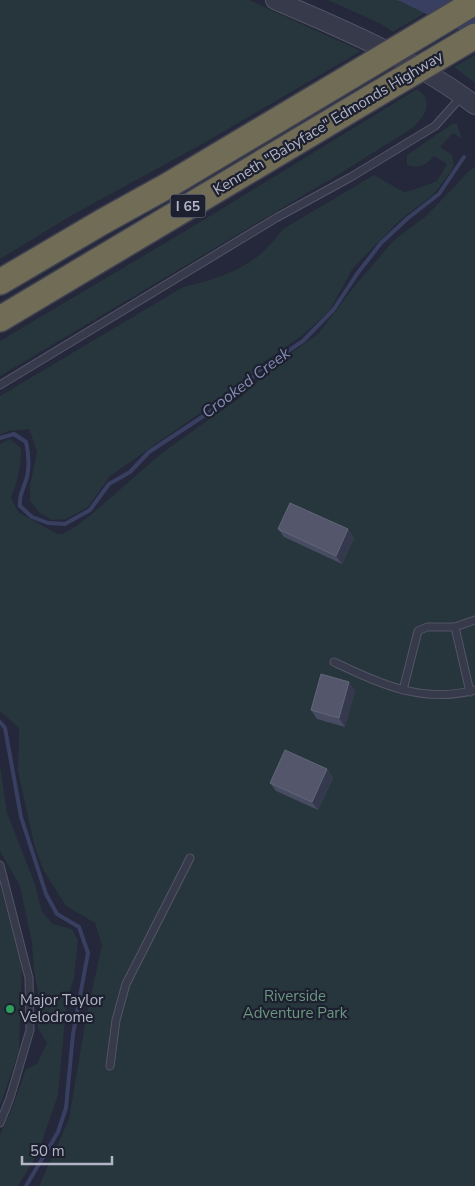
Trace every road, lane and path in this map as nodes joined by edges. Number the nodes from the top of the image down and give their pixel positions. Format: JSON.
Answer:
{"nodes":[{"id":1,"x":275,"y":0,"type":"edge"},
{"id":2,"x":475,"y":2,"type":"edge"},
{"id":3,"x":475,"y":36,"type":"edge"},
{"id":4,"x":469,"y":101,"type":"edge"},
{"id":5,"x":0,"y":282,"type":"edge"},
{"id":6,"x":0,"y":319,"type":"edge"},
{"id":7,"x":0,"y":385,"type":"edge"},
{"id":8,"x":475,"y":620,"type":"edge"},
{"id":9,"x":455,"y":627,"type":"junction"},
{"id":10,"x":334,"y":662,"type":"dead end"},
{"id":11,"x":403,"y":690,"type":"junction"},
{"id":12,"x":472,"y":691,"type":"edge"},
{"id":13,"x":190,"y":858,"type":"dead end"},
{"id":14,"x":0,"y":865,"type":"edge"},
{"id":15,"x":110,"y":1066,"type":"dead end"},
{"id":16,"x":0,"y":1123,"type":"edge"}],
"edges":[{"from":1,"to":4,"type":"street"},
{"from":2,"to":5,"type":"highway","name":"Kenneth \"Babyface\" Edmonds Highway","number":"I 65","bridge":true},
{"from":3,"to":6,"type":"highway","name":"Kenneth \"Babyface\" Edmonds Highway","number":"I 65","bridge":true},
{"from":4,"to":7,"type":"lane"},
{"from":8,"to":9,"type":"lane"},
{"from":9,"to":11,"type":"lane"},
{"from":9,"to":12,"type":"lane"},
{"from":10,"to":11,"type":"lane"},
{"from":11,"to":12,"type":"lane"},
{"from":13,"to":15,"type":"lane"},
{"from":14,"to":16,"type":"lane"}]}
